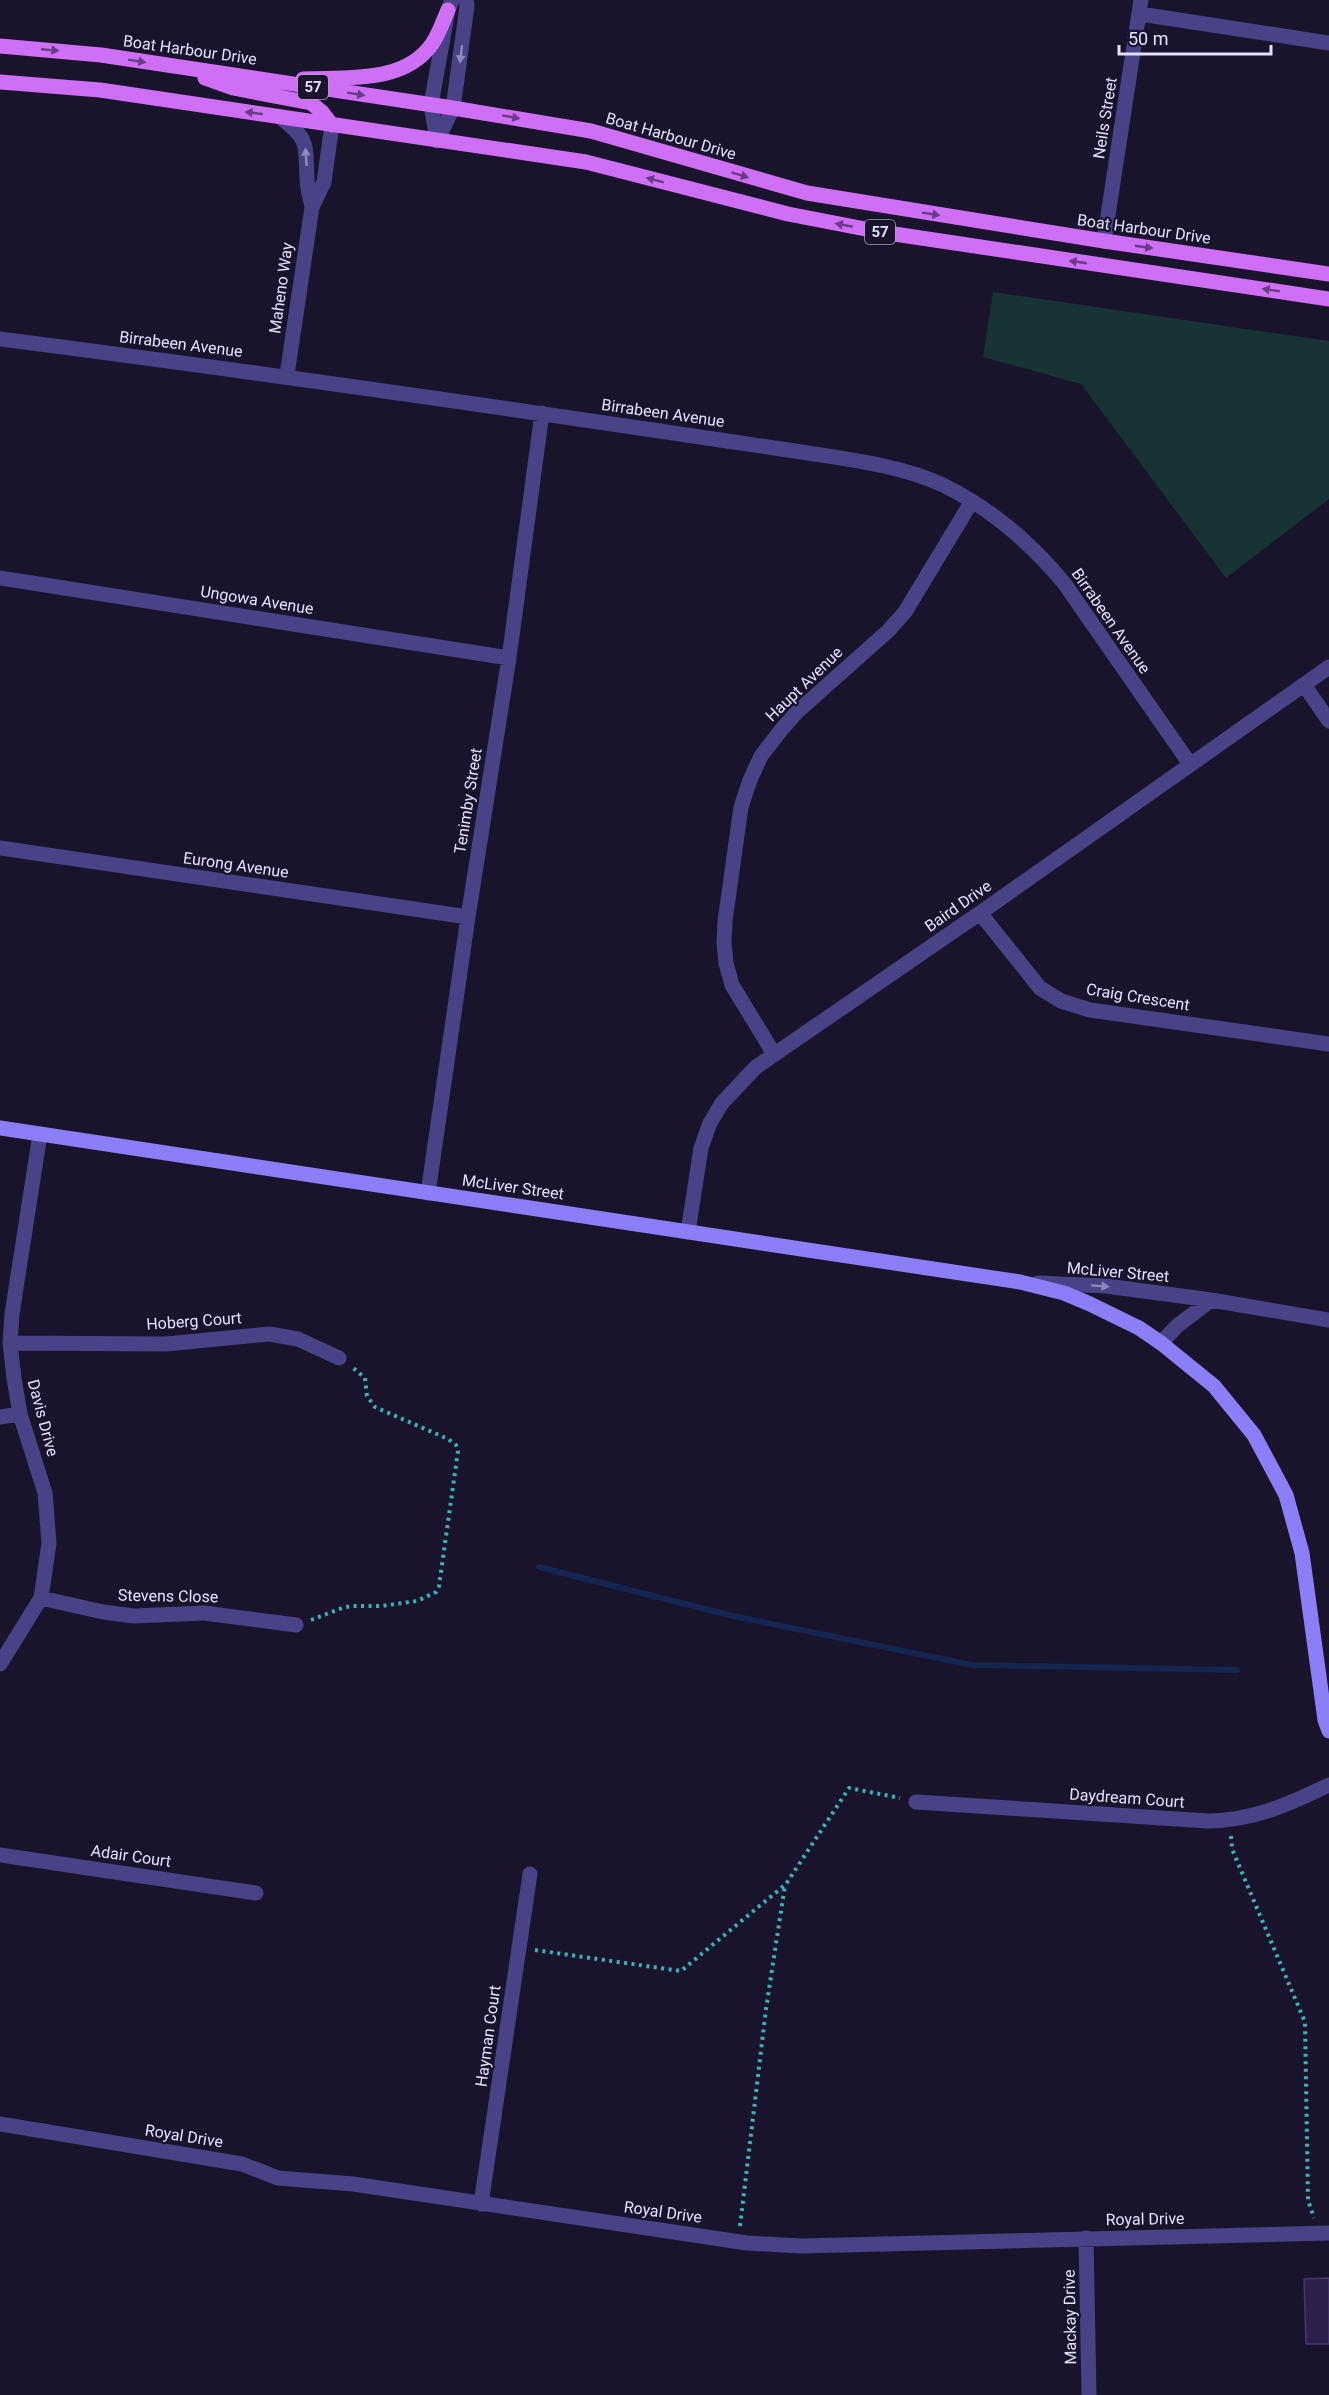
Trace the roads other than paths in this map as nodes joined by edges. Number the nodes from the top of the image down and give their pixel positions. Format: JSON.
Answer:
{"nodes":[{"id":1,"x":466,"y":0,"type":"edge"},
{"id":2,"x":1140,"y":4,"type":"edge"},
{"id":3,"x":450,"y":5,"type":"edge"},
{"id":4,"x":1329,"y":43,"type":"edge"},
{"id":5,"x":0,"y":46,"type":"edge"},
{"id":6,"x":174,"y":66,"type":"junction"},
{"id":7,"x":270,"y":80,"type":"junction"},
{"id":8,"x":0,"y":82,"type":"edge"},
{"id":9,"x":431,"y":105,"type":"junction"},
{"id":10,"x":453,"y":108,"type":"junction"},
{"id":11,"x":280,"y":117,"type":"junction"},
{"id":12,"x":332,"y":125,"type":"junction"},
{"id":13,"x":437,"y":141,"type":"junction"},
{"id":14,"x":312,"y":207,"type":"junction"},
{"id":15,"x":1104,"y":241,"type":"junction"},
{"id":16,"x":1329,"y":274,"type":"edge"},
{"id":17,"x":1329,"y":299,"type":"edge"},
{"id":18,"x":0,"y":339,"type":"edge"},
{"id":19,"x":287,"y":375,"type":"junction"},
{"id":20,"x":542,"y":413,"type":"junction"},
{"id":21,"x":972,"y":501,"type":"junction"},
{"id":22,"x":0,"y":578,"type":"edge"},
{"id":23,"x":509,"y":658,"type":"junction"},
{"id":24,"x":1329,"y":667,"type":"edge"},
{"id":25,"x":1304,"y":685,"type":"junction"},
{"id":26,"x":1329,"y":721,"type":"edge"},
{"id":27,"x":1190,"y":764,"type":"junction"},
{"id":28,"x":0,"y":848,"type":"edge"},
{"id":29,"x":980,"y":913,"type":"junction"},
{"id":30,"x":468,"y":916,"type":"junction"},
{"id":31,"x":1329,"y":1044,"type":"edge"},
{"id":32,"x":774,"y":1053,"type":"junction"},
{"id":33,"x":0,"y":1128,"type":"edge"},
{"id":34,"x":40,"y":1134,"type":"junction"},
{"id":35,"x":428,"y":1193,"type":"junction"},
{"id":36,"x":688,"y":1232,"type":"junction"},
{"id":37,"x":1020,"y":1282,"type":"junction"},
{"id":38,"x":1211,"y":1300,"type":"junction"},
{"id":39,"x":1329,"y":1320,"type":"edge"},
{"id":40,"x":10,"y":1343,"type":"junction"},
{"id":41,"x":1161,"y":1343,"type":"junction"},
{"id":42,"x":339,"y":1358,"type":"road end"},
{"id":43,"x":20,"y":1414,"type":"junction"},
{"id":44,"x":0,"y":1417,"type":"edge"},
{"id":45,"x":40,"y":1598,"type":"junction"},
{"id":46,"x":296,"y":1625,"type":"road end"},
{"id":47,"x":0,"y":1664,"type":"edge"},
{"id":48,"x":1329,"y":1731,"type":"edge"},
{"id":49,"x":1329,"y":1785,"type":"edge"},
{"id":50,"x":916,"y":1802,"type":"road end"},
{"id":51,"x":0,"y":1855,"type":"edge"},
{"id":52,"x":530,"y":1874,"type":"dead end"},
{"id":53,"x":256,"y":1893,"type":"dead end"},
{"id":54,"x":0,"y":2124,"type":"edge"},
{"id":55,"x":481,"y":2204,"type":"junction"},
{"id":56,"x":1322,"y":2233,"type":"edge"},
{"id":57,"x":1086,"y":2238,"type":"junction"},
{"id":58,"x":1089,"y":2395,"type":"edge"}],
"edges":[{"from":1,"to":10,"type":"street","one_way":true},
{"from":2,"to":4,"type":"street"},
{"from":2,"to":15,"type":"street","name":"Neils Street"},
{"from":3,"to":7,"type":"main road"},
{"from":3,"to":9,"type":"street"},
{"from":5,"to":6,"type":"main road","name":"Boat Harbour Drive","number":"57","one_way":true},
{"from":6,"to":7,"type":"main road","name":"Boat Harbour Drive","number":"57"},
{"from":6,"to":12,"type":"main road"},
{"from":7,"to":9,"type":"main road","name":"Boat Harbour Drive","number":"57","one_way":true},
{"from":11,"to":8,"type":"main road","number":"57","one_way":true},
{"from":9,"to":10,"type":"main road","name":"Boat Harbour Drive","number":"57"},
{"from":9,"to":13,"type":"street"},
{"from":10,"to":13,"type":"street"},
{"from":10,"to":15,"type":"main road","name":"Boat Harbour Drive","number":"57","one_way":true},
{"from":11,"to":12,"type":"main road","number":"57"},
{"from":14,"to":11,"type":"street","name":"Maheno Way","one_way":true},
{"from":12,"to":13,"type":"main road","number":"57"},
{"from":12,"to":14,"type":"street","name":"Maheno Way"},
{"from":17,"to":13,"type":"main road","number":"57","one_way":true},
{"from":14,"to":19,"type":"street","name":"Maheno Way"},
{"from":15,"to":16,"type":"main road","name":"Boat Harbour Drive","number":"57","one_way":true},
{"from":18,"to":19,"type":"street","name":"Birrabeen Avenue"},
{"from":19,"to":20,"type":"street","name":"Birrabeen Avenue"},
{"from":20,"to":21,"type":"street","name":"Birrabeen Avenue"},
{"from":20,"to":23,"type":"street","name":"Tenimby Street"},
{"from":21,"to":27,"type":"street","name":"Birrabeen Avenue"},
{"from":21,"to":32,"type":"street","name":"Haupt Avenue"},
{"from":22,"to":23,"type":"street","name":"Ungowa Avenue"},
{"from":23,"to":30,"type":"street","name":"Tenimby Street"},
{"from":24,"to":25,"type":"street","name":"Baird Drive"},
{"from":25,"to":26,"type":"street"},
{"from":25,"to":27,"type":"street","name":"Baird Drive"},
{"from":27,"to":29,"type":"street","name":"Baird Drive"},
{"from":28,"to":30,"type":"street","name":"Eurong Avenue"},
{"from":29,"to":31,"type":"street","name":"Craig Crescent"},
{"from":29,"to":32,"type":"street","name":"Baird Drive"},
{"from":30,"to":35,"type":"street","name":"Tenimby Street"},
{"from":32,"to":36,"type":"street","name":"Baird Drive"},
{"from":33,"to":34,"type":"street","name":"McLiver Street"},
{"from":34,"to":35,"type":"street","name":"McLiver Street"},
{"from":34,"to":40,"type":"street","name":"Davis Drive"},
{"from":35,"to":36,"type":"street","name":"McLiver Street"},
{"from":36,"to":37,"type":"street","name":"McLiver Street"},
{"from":37,"to":38,"type":"street","name":"McLiver Street","one_way":true},
{"from":37,"to":41,"type":"street","name":"McLiver Street"},
{"from":38,"to":39,"type":"street","name":"McLiver Street"},
{"from":38,"to":41,"type":"street"},
{"from":40,"to":42,"type":"street","name":"Hoberg Court"},
{"from":40,"to":43,"type":"street","name":"Davis Drive"},
{"from":41,"to":48,"type":"street","name":"McLiver Street"},
{"from":43,"to":44,"type":"street"},
{"from":43,"to":45,"type":"street","name":"Davis Drive"},
{"from":45,"to":46,"type":"street","name":"Stevens Close"},
{"from":45,"to":47,"type":"street","name":"Davis Drive"},
{"from":49,"to":50,"type":"street","name":"Daydream Court"},
{"from":51,"to":53,"type":"street","name":"Adair Court"},
{"from":52,"to":55,"type":"street","name":"Hayman Court"},
{"from":54,"to":55,"type":"street","name":"Royal Drive"},
{"from":55,"to":57,"type":"street","name":"Royal Drive"},
{"from":56,"to":57,"type":"street","name":"Royal Drive"},
{"from":57,"to":58,"type":"street","name":"Mackay Drive"}]}
